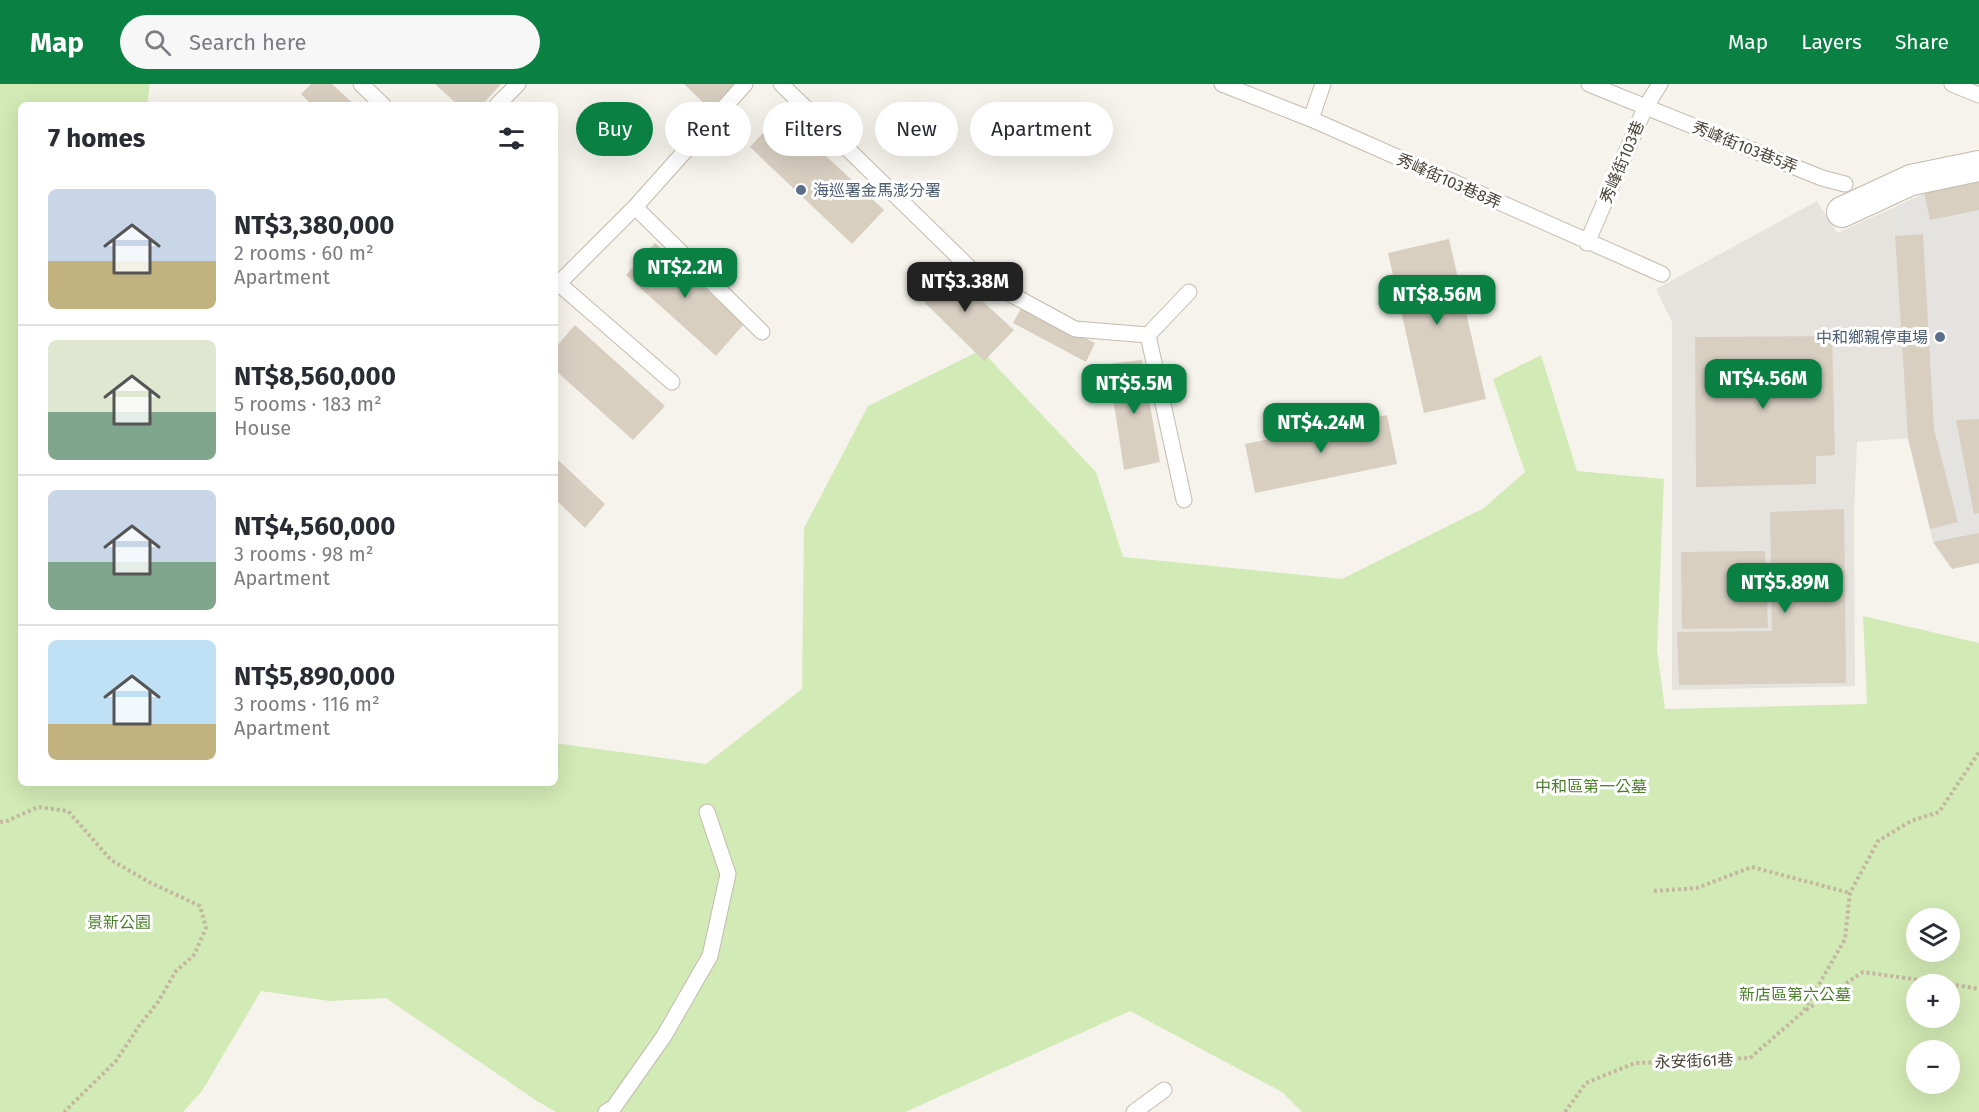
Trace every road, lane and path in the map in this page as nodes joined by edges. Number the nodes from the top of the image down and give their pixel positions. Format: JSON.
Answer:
{"nodes":[{"id":1,"x":361,"y":84,"type":"edge"},
{"id":2,"x":518,"y":84,"type":"edge"},
{"id":3,"x":746,"y":84,"type":"edge"},
{"id":4,"x":781,"y":84,"type":"edge"},
{"id":5,"x":1222,"y":84,"type":"edge"},
{"id":6,"x":1323,"y":84,"type":"edge"},
{"id":7,"x":1589,"y":84,"type":"edge"},
{"id":8,"x":1660,"y":84,"type":"edge"},
{"id":9,"x":1952,"y":84,"type":"edge"},
{"id":10,"x":1979,"y":95,"type":"edge"},
{"id":11,"x":380,"y":102,"type":"edge"},
{"id":12,"x":500,"y":102,"type":"edge"},
{"id":13,"x":1646,"y":108,"type":"junction"},
{"id":14,"x":1311,"y":119,"type":"junction"},
{"id":15,"x":1979,"y":166,"type":"edge"},
{"id":16,"x":1843,"y":198,"type":"joint"},
{"id":17,"x":635,"y":207,"type":"junction"},
{"id":18,"x":1587,"y":243,"type":"junction"},
{"id":19,"x":1662,"y":274,"type":"dead end"},
{"id":20,"x":558,"y":284,"type":"edge"},
{"id":21,"x":558,"y":286,"type":"edge"},
{"id":22,"x":1189,"y":292,"type":"dead end"},
{"id":23,"x":762,"y":332,"type":"dead end"},
{"id":24,"x":1148,"y":335,"type":"junction"},
{"id":25,"x":672,"y":382,"type":"dead end"},
{"id":26,"x":1184,"y":500,"type":"dead end"},
{"id":27,"x":1979,"y":752,"type":"edge"},
{"id":28,"x":707,"y":812,"type":"dead end"},
{"id":29,"x":0,"y":822,"type":"edge"},
{"id":30,"x":1654,"y":891,"type":"dead end"},
{"id":31,"x":1850,"y":894,"type":"junction"},
{"id":32,"x":1906,"y":978,"type":"edge"},
{"id":33,"x":1960,"y":986,"type":"edge"},
{"id":34,"x":1979,"y":989,"type":"edge"},
{"id":35,"x":1803,"y":1012,"type":"junction"},
{"id":36,"x":1164,"y":1090,"type":"dead end"},
{"id":37,"x":64,"y":1112,"type":"edge"},
{"id":38,"x":606,"y":1112,"type":"edge"},
{"id":39,"x":1134,"y":1112,"type":"edge"},
{"id":40,"x":1565,"y":1112,"type":"edge"}],
"edges":[{"from":1,"to":11,"type":"lane"},
{"from":2,"to":12,"type":"lane"},
{"from":3,"to":17,"type":"lane"},
{"from":4,"to":24,"type":"lane"},
{"from":5,"to":14,"type":"lane","name":"秀峰街103巷8弄"},
{"from":6,"to":14,"type":"lane"},
{"from":7,"to":13,"type":"lane","name":"秀峰街103巷5弄"},
{"from":8,"to":13,"type":"lane","name":"秀峰街103巷"},
{"from":9,"to":10,"type":"lane"},
{"from":13,"to":16,"type":"lane","name":"秀峰街103巷5弄"},
{"from":13,"to":18,"type":"lane","name":"秀峰街103巷"},
{"from":14,"to":18,"type":"lane","name":"秀峰街103巷8弄"},
{"from":15,"to":16,"type":"street"},
{"from":17,"to":20,"type":"lane"},
{"from":17,"to":23,"type":"lane"},
{"from":18,"to":19,"type":"lane","name":"秀峰街103巷8弄"},
{"from":21,"to":25,"type":"lane"},
{"from":22,"to":24,"type":"lane"},
{"from":24,"to":26,"type":"lane"},
{"from":27,"to":31,"type":"path"},
{"from":28,"to":38,"type":"lane"},
{"from":29,"to":37,"type":"path"},
{"from":30,"to":31,"type":"path"},
{"from":31,"to":35,"type":"path","name":"永安街61巷"},
{"from":32,"to":35,"type":"path"},
{"from":33,"to":34,"type":"path"},
{"from":35,"to":40,"type":"path","name":"永安街61巷"},
{"from":36,"to":39,"type":"lane"}]}
